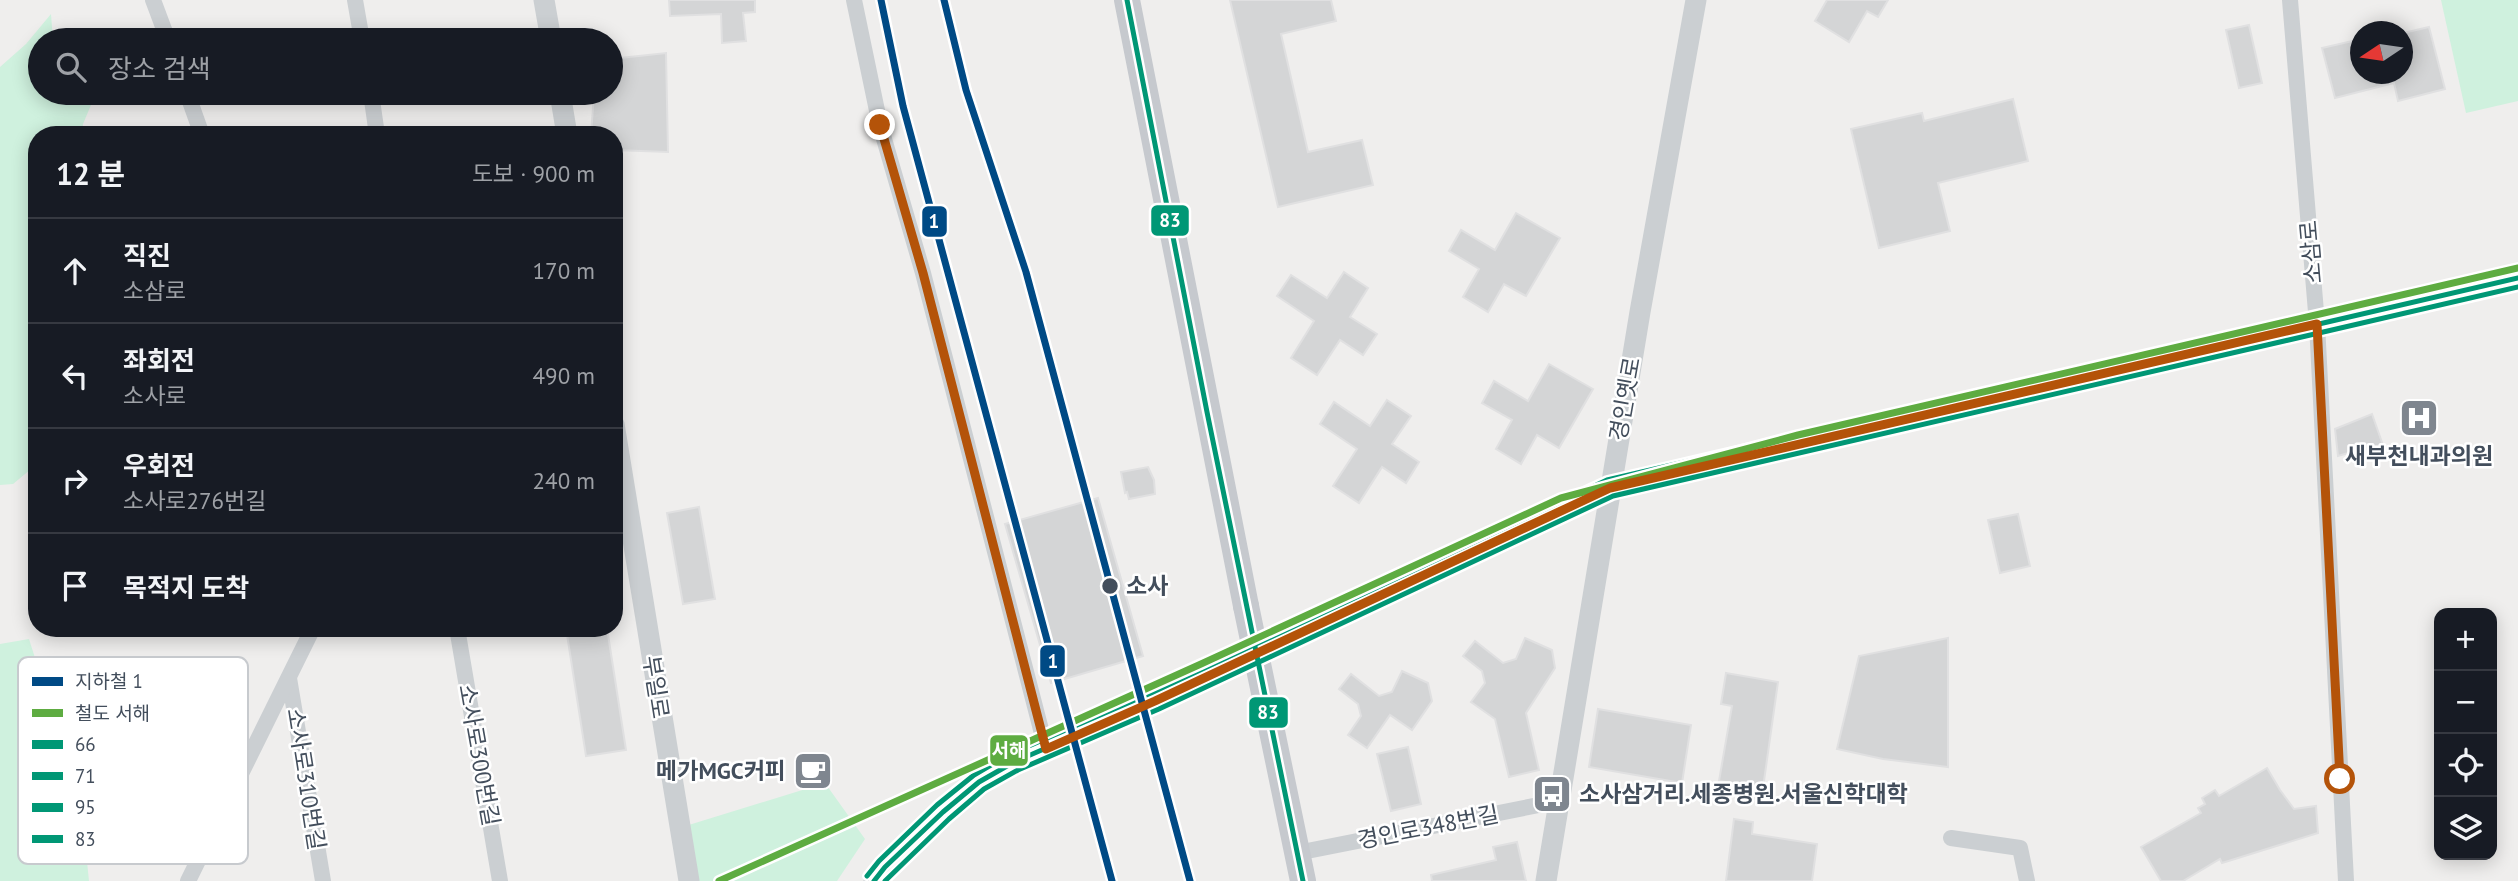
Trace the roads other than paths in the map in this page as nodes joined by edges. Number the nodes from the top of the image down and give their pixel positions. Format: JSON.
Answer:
{"nodes":[{"id":1,"x":153,"y":0,"type":"edge"},
{"id":2,"x":355,"y":0,"type":"edge"},
{"id":3,"x":544,"y":0,"type":"edge"},
{"id":4,"x":854,"y":0,"type":"edge"},
{"id":5,"x":1127,"y":0,"type":"edge"},
{"id":6,"x":1696,"y":0,"type":"edge"},
{"id":7,"x":2290,"y":0,"type":"edge"},
{"id":8,"x":164,"y":28,"type":"edge"},
{"id":9,"x":360,"y":28,"type":"edge"},
{"id":10,"x":549,"y":28,"type":"edge"},
{"id":11,"x":191,"y":105,"type":"edge"},
{"id":12,"x":373,"y":105,"type":"edge"},
{"id":13,"x":562,"y":105,"type":"edge"},
{"id":14,"x":199,"y":126,"type":"edge"},
{"id":15,"x":376,"y":126,"type":"edge"},
{"id":16,"x":566,"y":126,"type":"edge"},
{"id":17,"x":2518,"y":278,"type":"edge"},
{"id":18,"x":2317,"y":324,"type":"junction"},
{"id":19,"x":1610,"y":488,"type":"junction"},
{"id":20,"x":623,"y":510,"type":"edge"},
{"id":21,"x":309,"y":637,"type":"edge"},
{"id":22,"x":459,"y":637,"type":"edge"},
{"id":23,"x":289,"y":678,"type":"junction"},
{"id":24,"x":1046,"y":749,"type":"junction"},
{"id":25,"x":248,"y":760,"type":"edge"},
{"id":26,"x":1559,"y":801,"type":"junction"},
{"id":27,"x":1951,"y":838,"type":"dead end"},
{"id":28,"x":1297,"y":853,"type":"junction"},
{"id":29,"x":196,"y":864,"type":"edge"},
{"id":30,"x":188,"y":881,"type":"edge"},
{"id":31,"x":323,"y":881,"type":"edge"},
{"id":32,"x":500,"y":881,"type":"edge"},
{"id":33,"x":689,"y":881,"type":"edge"},
{"id":34,"x":874,"y":881,"type":"edge"},
{"id":35,"x":1303,"y":881,"type":"edge"},
{"id":36,"x":1546,"y":881,"type":"edge"},
{"id":37,"x":2027,"y":881,"type":"edge"},
{"id":38,"x":2346,"y":881,"type":"edge"}],
"edges":[{"from":1,"to":8,"type":"street"},
{"from":2,"to":9,"type":"street"},
{"from":3,"to":10,"type":"street"},
{"from":4,"to":24,"type":"street"},
{"from":5,"to":28,"type":"main road","bridge":true},
{"from":6,"to":19,"type":"street","name":"경인옛로"},
{"from":7,"to":18,"type":"street","name":"소삼로"},
{"from":11,"to":14,"type":"street"},
{"from":12,"to":15,"type":"street"},
{"from":13,"to":16,"type":"street"},
{"from":17,"to":18,"type":"street"},
{"from":18,"to":19,"type":"street"},
{"from":18,"to":38,"type":"street","name":"소삼로"},
{"from":19,"to":24,"type":"street"},
{"from":19,"to":26,"type":"street","name":"경인옛로"},
{"from":20,"to":33,"type":"street","name":"부일로"},
{"from":21,"to":23,"type":"street"},
{"from":22,"to":32,"type":"street","name":"소사로300번길"},
{"from":23,"to":25,"type":"street"},
{"from":23,"to":31,"type":"street","name":"소사로310번길"},
{"from":24,"to":34,"type":"street"},
{"from":26,"to":28,"type":"street","name":"경인로348번길"},
{"from":26,"to":36,"type":"street","name":"경인옛로"},
{"from":27,"to":37,"type":"street"},
{"from":28,"to":35,"type":"main road"},
{"from":29,"to":30,"type":"street"}]}
